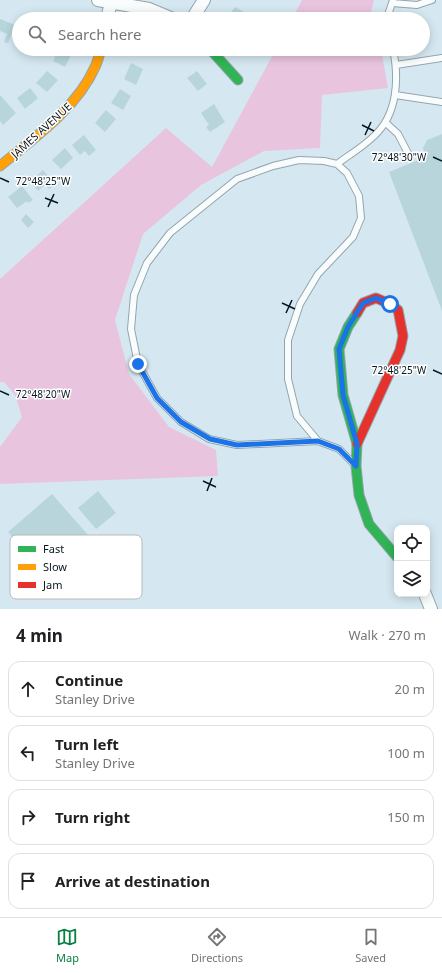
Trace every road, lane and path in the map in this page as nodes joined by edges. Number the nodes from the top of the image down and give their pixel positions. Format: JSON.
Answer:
{"nodes":[{"id":1,"x":98,"y":0,"type":"edge"},
{"id":2,"x":204,"y":0,"type":"edge"},
{"id":3,"x":432,"y":0,"type":"edge"},
{"id":4,"x":393,"y":1,"type":"edge"},
{"id":5,"x":111,"y":2,"type":"junction"},
{"id":6,"x":109,"y":12,"type":"edge"},
{"id":7,"x":156,"y":12,"type":"edge"},
{"id":8,"x":196,"y":12,"type":"edge"},
{"id":9,"x":389,"y":12,"type":"edge"},
{"id":10,"x":100,"y":56,"type":"edge"},
{"id":11,"x":216,"y":56,"type":"edge"},
{"id":12,"x":394,"y":56,"type":"edge"},
{"id":13,"x":442,"y":58,"type":"edge"},
{"id":14,"x":396,"y":65,"type":"junction"},
{"id":15,"x":238,"y":80,"type":"dead end"},
{"id":16,"x":395,"y":95,"type":"junction"},
{"id":17,"x":442,"y":102,"type":"edge"},
{"id":18,"x":386,"y":123,"type":"junction"},
{"id":19,"x":410,"y":157,"type":"dead end"},
{"id":20,"x":336,"y":164,"type":"junction"},
{"id":21,"x":0,"y":166,"type":"edge"},
{"id":22,"x":318,"y":441,"type":"junction"},
{"id":23,"x":357,"y":444,"type":"junction"},
{"id":24,"x":356,"y":466,"type":"junction"},
{"id":25,"x":394,"y":553,"type":"edge"},
{"id":26,"x":426,"y":597,"type":"edge"},
{"id":27,"x":432,"y":609,"type":"edge"}],
"edges":[{"from":1,"to":5,"type":"street"},
{"from":2,"to":8,"type":"street"},
{"from":3,"to":4,"type":"lane"},
{"from":4,"to":9,"type":"lane"},
{"from":5,"to":6,"type":"street"},
{"from":5,"to":7,"type":"street"},
{"from":10,"to":21,"type":"street","name":"JAMES AVENUE"},
{"from":11,"to":15,"type":"street"},
{"from":12,"to":14,"type":"lane"},
{"from":13,"to":14,"type":"lane"},
{"from":14,"to":16,"type":"lane"},
{"from":16,"to":17,"type":"lane"},
{"from":16,"to":18,"type":"lane"},
{"from":18,"to":19,"type":"lane"},
{"from":18,"to":20,"type":"lane"},
{"from":20,"to":22,"type":"lane"},
{"from":20,"to":22,"type":"lane"},
{"from":22,"to":24,"type":"lane"},
{"from":23,"to":23,"type":"street"},
{"from":23,"to":24,"type":"street"},
{"from":24,"to":25,"type":"street"},
{"from":26,"to":27,"type":"street"}]}
